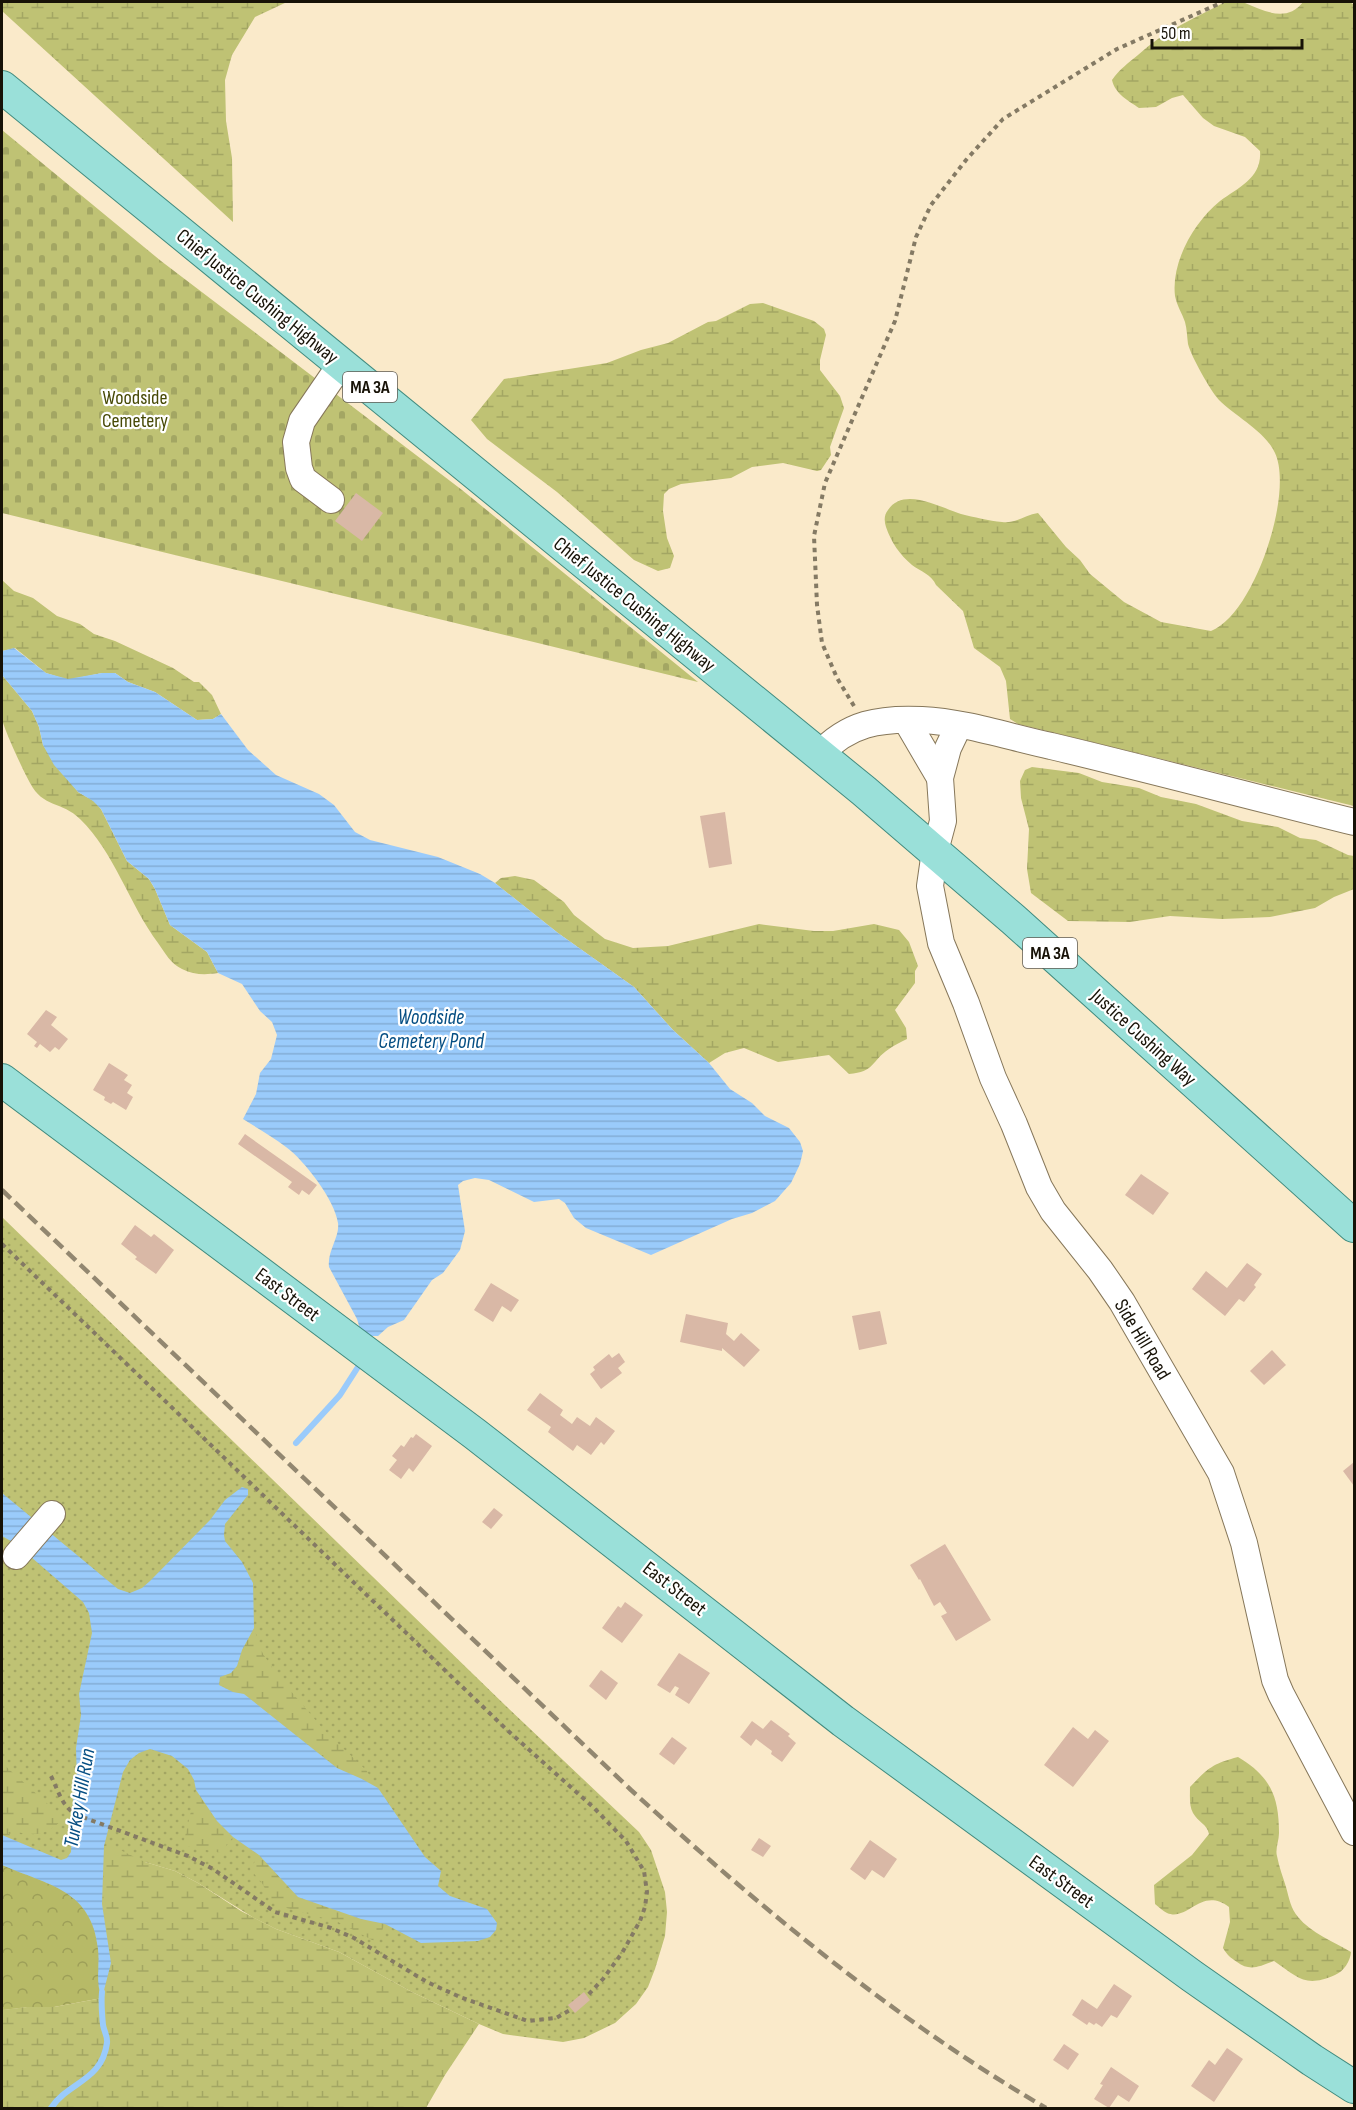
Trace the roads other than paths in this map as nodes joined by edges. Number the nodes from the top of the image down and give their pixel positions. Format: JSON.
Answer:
{"nodes":[{"id":1,"x":2,"y":87,"type":"edge"},
{"id":2,"x":341,"y":364,"type":"junction"},
{"id":3,"x":331,"y":500,"type":"dead end"},
{"id":4,"x":738,"y":688,"type":"joint"},
{"id":5,"x":906,"y":720,"type":"junction"},
{"id":6,"x":959,"y":725,"type":"junction"},
{"id":7,"x":819,"y":754,"type":"junction"},
{"id":8,"x":940,"y":778,"type":"junction"},
{"id":9,"x":1354,"y":822,"type":"edge"},
{"id":10,"x":935,"y":851,"type":"junction"},
{"id":11,"x":2,"y":1080,"type":"edge"},
{"id":12,"x":1354,"y":1226,"type":"edge"},
{"id":13,"x":52,"y":1514,"type":"dead end"},
{"id":14,"x":16,"y":1556,"type":"dead end"},
{"id":15,"x":1354,"y":1832,"type":"edge"},
{"id":16,"x":1354,"y":2087,"type":"edge"}],
"edges":[{"from":1,"to":2,"type":"main road","name":"Chief Justice Cushing Highway","number":"MA 3A"},
{"from":2,"to":3,"type":"street"},
{"from":2,"to":4,"type":"main road","name":"Chief Justice Cushing Highway","number":"MA 3A"},
{"from":4,"to":7,"type":"main road","name":"Justice Cushing Way","number":"MA 3A"},
{"from":5,"to":6,"type":"street"},
{"from":5,"to":7,"type":"street"},
{"from":5,"to":8,"type":"street"},
{"from":6,"to":8,"type":"street"},
{"from":6,"to":9,"type":"street"},
{"from":7,"to":10,"type":"main road","name":"Justice Cushing Way","number":"MA 3A"},
{"from":8,"to":10,"type":"street","name":"Side Hill Road"},
{"from":10,"to":12,"type":"main road","name":"Justice Cushing Way","number":"MA 3A"},
{"from":10,"to":15,"type":"street","name":"Side Hill Road"},
{"from":11,"to":16,"type":"main road","name":"East Street"},
{"from":13,"to":14,"type":"street"}]}
